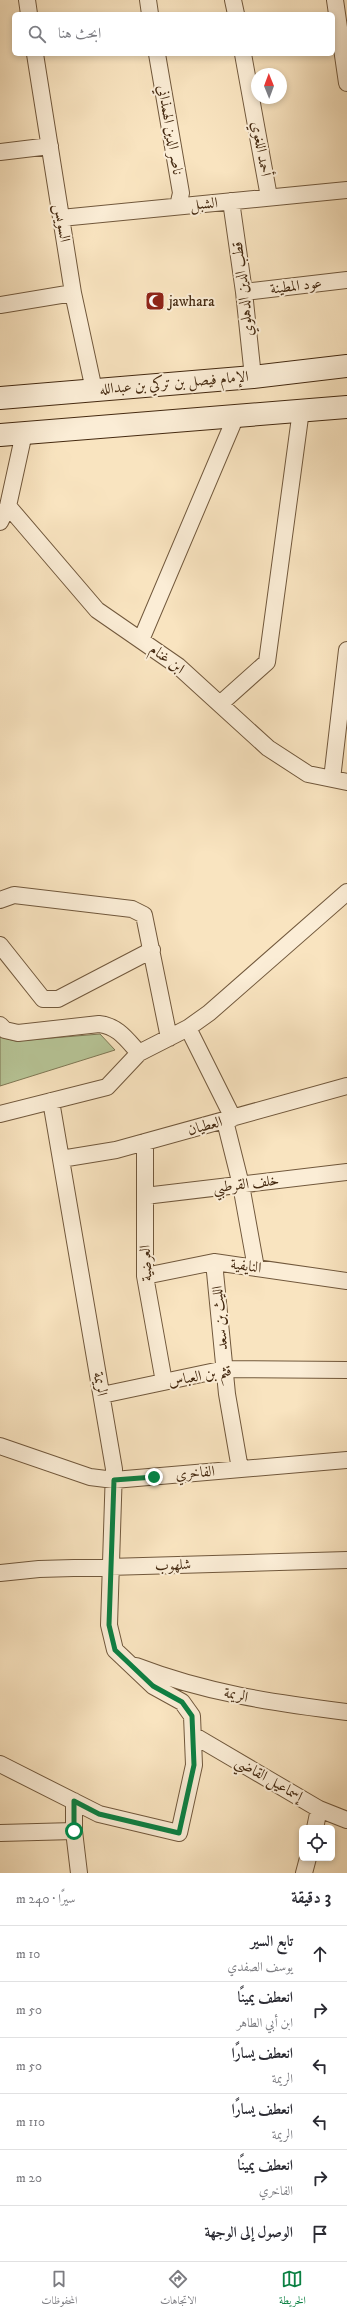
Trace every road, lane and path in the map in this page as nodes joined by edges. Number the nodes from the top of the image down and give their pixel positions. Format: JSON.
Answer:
{"nodes":[{"id":1,"x":27,"y":0,"type":"edge"},
{"id":2,"x":148,"y":0,"type":"edge"},
{"id":3,"x":233,"y":0,"type":"edge"},
{"id":4,"x":336,"y":0,"type":"edge"},
{"id":5,"x":29,"y":12,"type":"edge"},
{"id":6,"x":150,"y":12,"type":"edge"},
{"id":7,"x":236,"y":12,"type":"edge"},
{"id":8,"x":35,"y":56,"type":"edge"},
{"id":9,"x":157,"y":56,"type":"edge"},
{"id":10,"x":243,"y":56,"type":"edge"},
{"id":11,"x":347,"y":82,"type":"edge"},
{"id":12,"x":50,"y":146,"type":"junction"},
{"id":13,"x":0,"y":152,"type":"edge"},
{"id":14,"x":347,"y":190,"type":"edge"},
{"id":15,"x":269,"y":197,"type":"junction"},
{"id":16,"x":231,"y":201,"type":"junction"},
{"id":17,"x":178,"y":206,"type":"junction"},
{"id":18,"x":61,"y":218,"type":"junction"},
{"id":19,"x":347,"y":280,"type":"edge"},
{"id":20,"x":244,"y":292,"type":"junction"},
{"id":21,"x":73,"y":293,"type":"junction"},
{"id":22,"x":0,"y":305,"type":"edge"},
{"id":23,"x":347,"y":366,"type":"edge"},
{"id":24,"x":253,"y":376,"type":"junction"},
{"id":25,"x":94,"y":390,"type":"junction"},
{"id":26,"x":0,"y":398,"type":"edge"},
{"id":27,"x":347,"y":407,"type":"edge"},
{"id":28,"x":301,"y":410,"type":"junction"},
{"id":29,"x":236,"y":416,"type":"junction"},
{"id":30,"x":24,"y":433,"type":"junction"},
{"id":31,"x":0,"y":435,"type":"edge"},
{"id":32,"x":8,"y":506,"type":"junction"},
{"id":33,"x":0,"y":522,"type":"edge"},
{"id":34,"x":141,"y":640,"type":"junction"},
{"id":35,"x":347,"y":650,"type":"edge"},
{"id":36,"x":220,"y":704,"type":"junction"},
{"id":37,"x":339,"y":781,"type":"edge"},
{"id":38,"x":347,"y":892,"type":"edge"},
{"id":39,"x":0,"y":900,"type":"edge"},
{"id":40,"x":0,"y":945,"type":"edge"},
{"id":41,"x":152,"y":950,"type":"junction"},
{"id":42,"x":0,"y":1025,"type":"edge"},
{"id":43,"x":188,"y":1028,"type":"junction"},
{"id":44,"x":169,"y":1038,"type":"junction"},
{"id":45,"x":139,"y":1053,"type":"junction"},
{"id":46,"x":347,"y":1086,"type":"edge"},
{"id":47,"x":51,"y":1101,"type":"junction"},
{"id":48,"x":0,"y":1114,"type":"edge"},
{"id":49,"x":229,"y":1120,"type":"junction"},
{"id":50,"x":145,"y":1142,"type":"junction"},
{"id":51,"x":61,"y":1159,"type":"junction"},
{"id":52,"x":347,"y":1172,"type":"edge"},
{"id":53,"x":241,"y":1185,"type":"junction"},
{"id":54,"x":145,"y":1196,"type":"junction"},
{"id":55,"x":214,"y":1262,"type":"junction"},
{"id":56,"x":256,"y":1268,"type":"junction"},
{"id":57,"x":145,"y":1276,"type":"junction"},
{"id":58,"x":347,"y":1281,"type":"edge"},
{"id":59,"x":224,"y":1369,"type":"junction"},
{"id":60,"x":347,"y":1370,"type":"edge"},
{"id":61,"x":164,"y":1382,"type":"junction"},
{"id":62,"x":102,"y":1395,"type":"junction"},
{"id":63,"x":0,"y":1446,"type":"edge"},
{"id":64,"x":347,"y":1460,"type":"edge"},
{"id":65,"x":240,"y":1469,"type":"junction"},
{"id":66,"x":114,"y":1480,"type":"junction"},
{"id":67,"x":347,"y":1560,"type":"edge"},
{"id":68,"x":110,"y":1567,"type":"junction"},
{"id":69,"x":0,"y":1573,"type":"edge"},
{"id":70,"x":128,"y":1663,"type":"junction"},
{"id":71,"x":347,"y":1712,"type":"edge"},
{"id":72,"x":193,"y":1735,"type":"junction"},
{"id":73,"x":0,"y":1764,"type":"edge"},
{"id":74,"x":74,"y":1801,"type":"junction"},
{"id":75,"x":319,"y":1809,"type":"junction"},
{"id":76,"x":347,"y":1820,"type":"edge"},
{"id":77,"x":316,"y":1825,"type":"edge"},
{"id":78,"x":74,"y":1831,"type":"junction"},
{"id":79,"x":0,"y":1833,"type":"edge"},
{"id":80,"x":307,"y":1861,"type":"edge"},
{"id":81,"x":79,"y":1873,"type":"edge"},
{"id":82,"x":304,"y":1873,"type":"edge"}],
"edges":[{"from":1,"to":5,"type":"street"},
{"from":2,"to":6,"type":"street"},
{"from":3,"to":7,"type":"street"},
{"from":4,"to":11,"type":"street"},
{"from":8,"to":12,"type":"street","name":"السويس"},
{"from":9,"to":17,"type":"street","name":"ناصر الدين الهمذاني"},
{"from":10,"to":15,"type":"street","name":"أحمد اللغوي"},
{"from":12,"to":13,"type":"street"},
{"from":12,"to":18,"type":"street","name":"السويس"},
{"from":14,"to":15,"type":"street","name":"الشبل"},
{"from":15,"to":16,"type":"street","name":"الشبل"},
{"from":16,"to":17,"type":"street","name":"الشبل"},
{"from":16,"to":20,"type":"street","name":"قطب الدين الدهلوي"},
{"from":17,"to":18,"type":"street","name":"الشبل"},
{"from":18,"to":21,"type":"street","name":"السويس"},
{"from":19,"to":20,"type":"street","name":"عود المطينة"},
{"from":20,"to":24,"type":"street","name":"قطب الدين الدهلوي"},
{"from":21,"to":22,"type":"street"},
{"from":21,"to":25,"type":"street","name":"السويس"},
{"from":23,"to":24,"type":"main road","name":"الإمام فيصل بن تركي بن عبدالله"},
{"from":24,"to":25,"type":"main road","name":"الإمام فيصل بن تركي بن عبدالله"},
{"from":25,"to":26,"type":"main road","name":"الإمام فيصل بن تركي بن عبدالله"},
{"from":27,"to":28,"type":"main road"},
{"from":28,"to":29,"type":"main road"},
{"from":28,"to":36,"type":"street"},
{"from":29,"to":30,"type":"main road"},
{"from":29,"to":34,"type":"street"},
{"from":30,"to":31,"type":"main road"},
{"from":30,"to":32,"type":"street"},
{"from":32,"to":33,"type":"street"},
{"from":32,"to":34,"type":"street","name":"ابن غنام"},
{"from":34,"to":36,"type":"street","name":"ابن غنام"},
{"from":35,"to":37,"type":"street"},
{"from":36,"to":37,"type":"street","name":"ابن غنام"},
{"from":38,"to":43,"type":"street"},
{"from":39,"to":41,"type":"street"},
{"from":40,"to":41,"type":"street"},
{"from":41,"to":44,"type":"street"},
{"from":42,"to":45,"type":"street"},
{"from":43,"to":44,"type":"street"},
{"from":43,"to":49,"type":"street"},
{"from":44,"to":45,"type":"street"},
{"from":45,"to":47,"type":"street"},
{"from":46,"to":49,"type":"street","name":"العطيان"},
{"from":47,"to":48,"type":"street"},
{"from":47,"to":51,"type":"street","name":"الريمة"},
{"from":49,"to":50,"type":"street","name":"العطيان"},
{"from":49,"to":53,"type":"street"},
{"from":50,"to":51,"type":"street","name":"العطيان"},
{"from":50,"to":54,"type":"street","name":"العرضية"},
{"from":51,"to":62,"type":"street","name":"الريمة"},
{"from":52,"to":53,"type":"street","name":"خلف القرطبي"},
{"from":53,"to":54,"type":"street","name":"خلف القرطبي"},
{"from":53,"to":56,"type":"street"},
{"from":54,"to":57,"type":"street","name":"العرضية"},
{"from":55,"to":56,"type":"street","name":"النايفية"},
{"from":55,"to":57,"type":"street","name":"النايفية"},
{"from":55,"to":59,"type":"street","name":"الليث بن سعد"},
{"from":56,"to":58,"type":"street","name":"النايفية"},
{"from":57,"to":61,"type":"street","name":"العرضية"},
{"from":59,"to":60,"type":"street","name":"قثم بن العباس"},
{"from":59,"to":61,"type":"street","name":"قثم بن العباس"},
{"from":59,"to":65,"type":"street","name":"الليث بن سعد"},
{"from":61,"to":62,"type":"street","name":"قثم بن العباس"},
{"from":62,"to":66,"type":"street","name":"الريمة"},
{"from":63,"to":66,"type":"street","name":"الفاخري"},
{"from":64,"to":65,"type":"street","name":"الفاخري"},
{"from":65,"to":66,"type":"street","name":"الفاخري"},
{"from":66,"to":68,"type":"street","name":"الريمة"},
{"from":67,"to":68,"type":"street","name":"شلهوب"},
{"from":68,"to":69,"type":"street","name":"شلهوب"},
{"from":68,"to":70,"type":"street","name":"الريمة"},
{"from":70,"to":71,"type":"street","name":"الريمة"},
{"from":70,"to":72,"type":"street","name":"الريمة"},
{"from":72,"to":74,"type":"street","name":"الريمة"},
{"from":72,"to":75,"type":"street","name":"إسماعيل القاضي"},
{"from":73,"to":74,"type":"street"},
{"from":74,"to":78,"type":"street"},
{"from":75,"to":76,"type":"street","name":"إسماعيل القاضي"},
{"from":75,"to":77,"type":"street"},
{"from":78,"to":79,"type":"street"},
{"from":78,"to":81,"type":"street"},
{"from":80,"to":82,"type":"street"}]}
